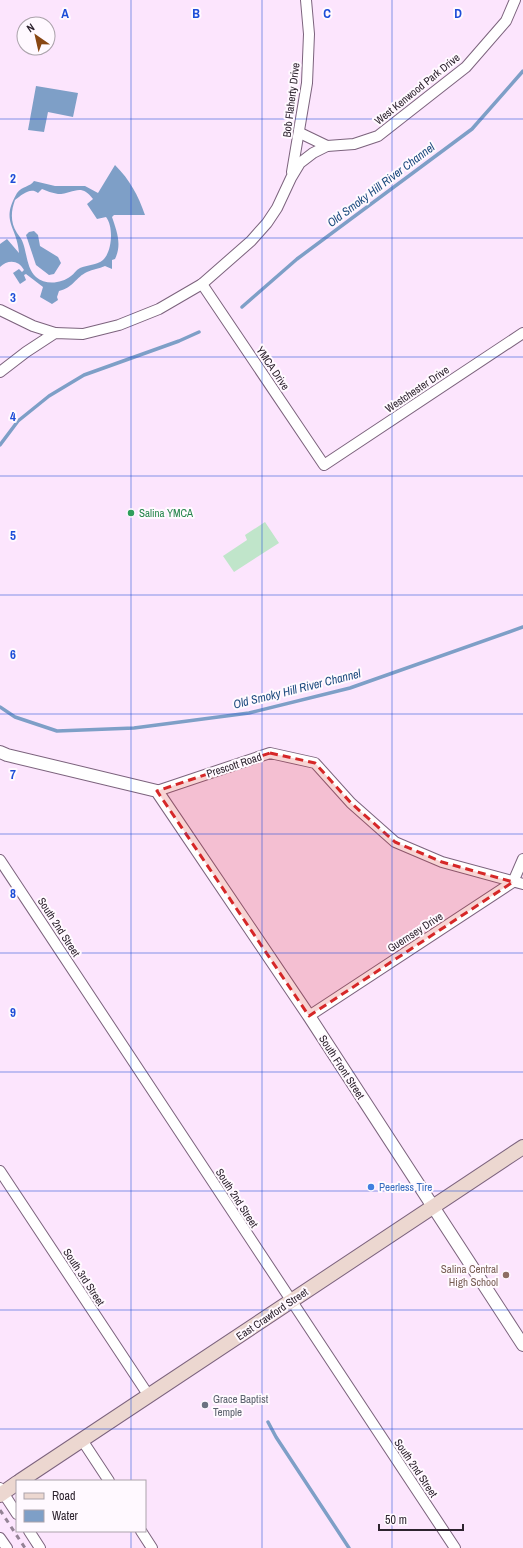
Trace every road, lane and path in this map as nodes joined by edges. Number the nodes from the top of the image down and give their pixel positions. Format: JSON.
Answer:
{"nodes":[{"id":1,"x":306,"y":0,"type":"edge"},
{"id":2,"x":516,"y":0,"type":"edge"},
{"id":3,"x":300,"y":133,"type":"junction"},
{"id":4,"x":327,"y":146,"type":"junction"},
{"id":5,"x":291,"y":178,"type":"junction"},
{"id":6,"x":202,"y":284,"type":"junction"},
{"id":7,"x":0,"y":310,"type":"edge"},
{"id":8,"x":55,"y":333,"type":"junction"},
{"id":9,"x":523,"y":333,"type":"edge"},
{"id":10,"x":0,"y":372,"type":"edge"},
{"id":11,"x":324,"y":465,"type":"joint"},
{"id":12,"x":2,"y":756,"type":"edge"},
{"id":13,"x":157,"y":791,"type":"junction"},
{"id":14,"x":0,"y":860,"type":"edge"},
{"id":15,"x":523,"y":860,"type":"edge"},
{"id":16,"x":518,"y":883,"type":"edge"},
{"id":17,"x":309,"y":1016,"type":"junction"},
{"id":18,"x":523,"y":1147,"type":"edge"},
{"id":19,"x":0,"y":1171,"type":"edge"},
{"id":20,"x":433,"y":1207,"type":"junction"},
{"id":21,"x":291,"y":1301,"type":"junction"},
{"id":22,"x":523,"y":1346,"type":"edge"},
{"id":23,"x":148,"y":1396,"type":"junction"},
{"id":24,"x":82,"y":1440,"type":"junction"},
{"id":25,"x":22,"y":1480,"type":"edge"},
{"id":26,"x":108,"y":1480,"type":"edge"},
{"id":27,"x":16,"y":1484,"type":"edge"},
{"id":28,"x":1,"y":1492,"type":"edge"},
{"id":29,"x":16,"y":1513,"type":"edge"},
{"id":30,"x":30,"y":1532,"type":"edge"},
{"id":31,"x":142,"y":1532,"type":"edge"},
{"id":32,"x":0,"y":1538,"type":"edge"},
{"id":33,"x":6,"y":1548,"type":"edge"},
{"id":34,"x":40,"y":1548,"type":"edge"},
{"id":35,"x":152,"y":1548,"type":"edge"},
{"id":36,"x":455,"y":1548,"type":"edge"}],
"edges":[{"from":1,"to":3,"type":"street","name":"Bob Flaherty Drive"},
{"from":2,"to":4,"type":"street","name":"West Kenwood Park Drive"},
{"from":3,"to":4,"type":"street","name":"West Kenwood Park Drive"},
{"from":3,"to":5,"type":"street","name":"Bob Flaherty Drive"},
{"from":4,"to":5,"type":"street","name":"West Kenwood Park Drive"},
{"from":5,"to":6,"type":"street","name":"West Kenwood Park Drive"},
{"from":6,"to":8,"type":"street","name":"West Kenwood Park Drive"},
{"from":6,"to":11,"type":"street","name":"YMCA Drive"},
{"from":7,"to":8,"type":"street","name":"West Kenwood Park Drive"},
{"from":8,"to":10,"type":"street"},
{"from":9,"to":11,"type":"street","name":"Westchester Drive"},
{"from":12,"to":13,"type":"street"},
{"from":13,"to":16,"type":"street","name":"Prescott Road"},
{"from":13,"to":17,"type":"street","name":"South Front Street"},
{"from":14,"to":21,"type":"street","name":"South 2nd Street"},
{"from":15,"to":16,"type":"street"},
{"from":16,"to":17,"type":"street","name":"Guernsey Drive"},
{"from":17,"to":20,"type":"street","name":"South Front Street"},
{"from":18,"to":20,"type":"main road","name":"East Crawford Street"},
{"from":19,"to":23,"type":"street","name":"South 3rd Street"},
{"from":20,"to":21,"type":"main road","name":"East Crawford Street"},
{"from":20,"to":22,"type":"street","name":"South Front Street"},
{"from":21,"to":23,"type":"main road","name":"East Crawford Street"},
{"from":21,"to":36,"type":"street","name":"South 2nd Street"},
{"from":23,"to":24,"type":"main road","name":"East Crawford Street"},
{"from":24,"to":25,"type":"main road","name":"East Crawford Street"},
{"from":24,"to":26,"type":"street"},
{"from":27,"to":28,"type":"main road"},
{"from":28,"to":29,"type":"street"},
{"from":30,"to":34,"type":"street"},
{"from":31,"to":35,"type":"street"},
{"from":32,"to":33,"type":"street"}]}
